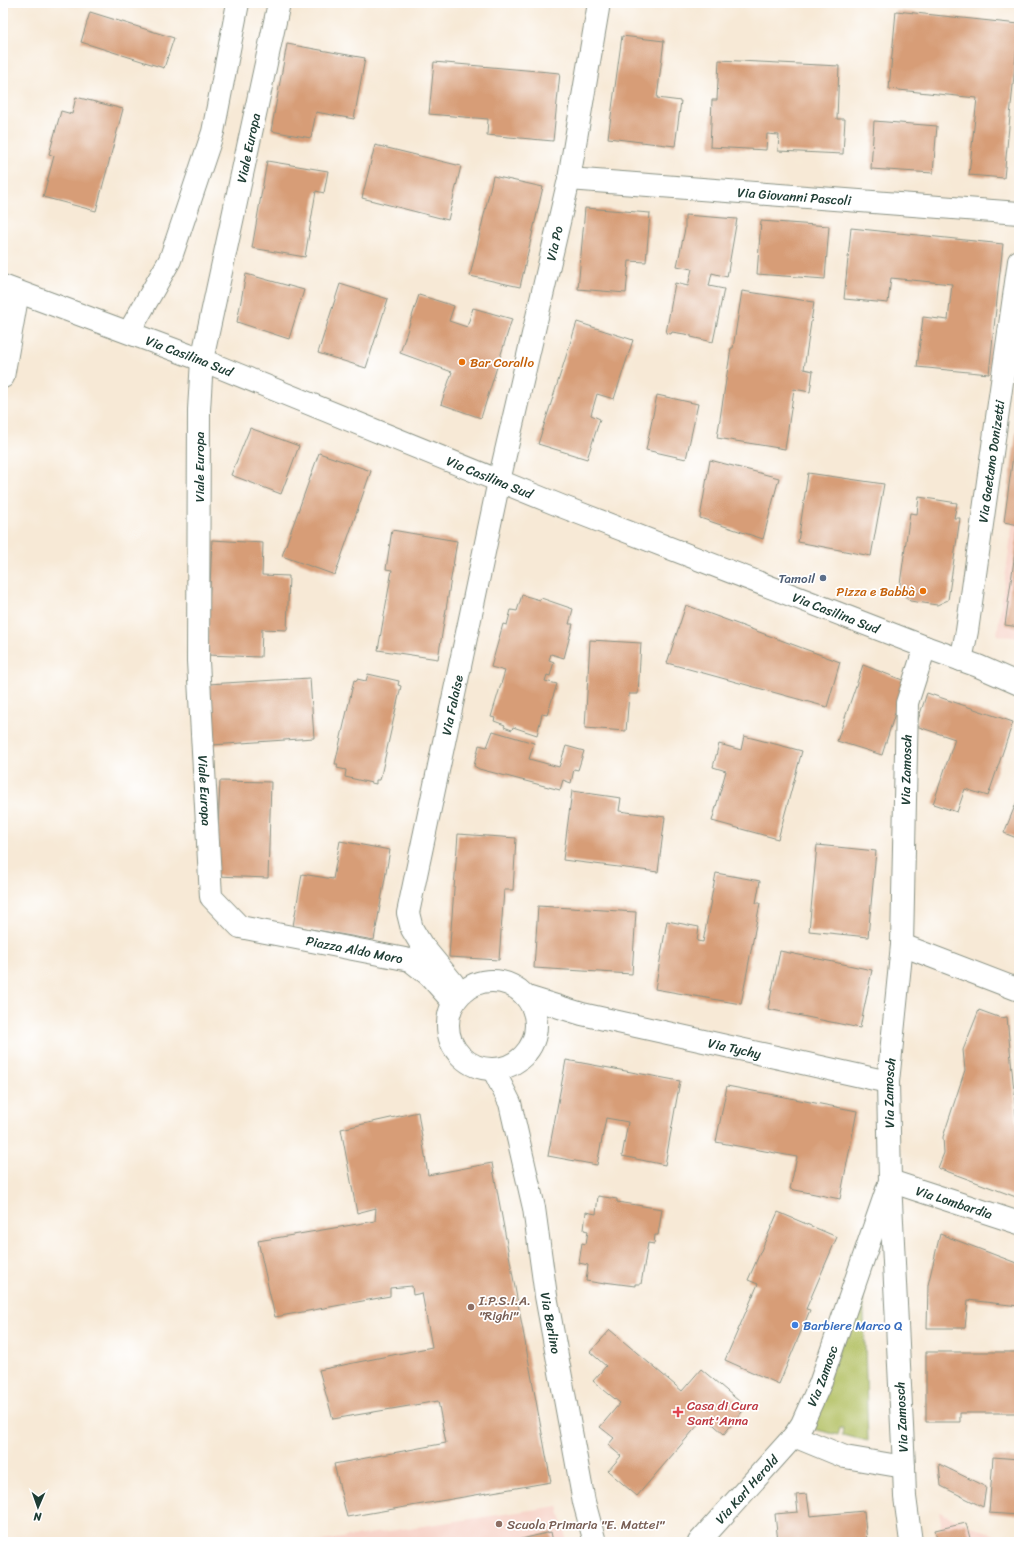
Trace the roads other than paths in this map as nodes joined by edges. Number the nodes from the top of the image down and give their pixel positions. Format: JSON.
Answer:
{"nodes":[{"id":1,"x":238,"y":3,"type":"edge"},
{"id":2,"x":279,"y":3,"type":"edge"},
{"id":3,"x":599,"y":3,"type":"edge"},
{"id":4,"x":569,"y":179,"type":"junction"},
{"id":5,"x":1019,"y":212,"type":"edge"},
{"id":6,"x":1019,"y":261,"type":"edge"},
{"id":7,"x":11,"y":289,"type":"edge"},
{"id":8,"x":129,"y":332,"type":"junction"},
{"id":9,"x":202,"y":360,"type":"junction"},
{"id":10,"x":3,"y":377,"type":"edge"},
{"id":11,"x":499,"y":481,"type":"junction"},
{"id":12,"x":925,"y":647,"type":"junction"},
{"id":13,"x":970,"y":663,"type":"junction"},
{"id":14,"x":1019,"y":672,"type":"edge"},
{"id":15,"x":1019,"y":684,"type":"edge"},
{"id":16,"x":240,"y":927,"type":"joint"},
{"id":17,"x":412,"y":928,"type":"joint"},
{"id":18,"x":902,"y":945,"type":"junction"},
{"id":19,"x":1019,"y":990,"type":"edge"},
{"id":20,"x":457,"y":997,"type":"junction"},
{"id":21,"x":527,"y":997,"type":"junction"},
{"id":22,"x":582,"y":1014,"type":"junction"},
{"id":23,"x":536,"y":1019,"type":"junction"},
{"id":24,"x":502,"y":1067,"type":"junction"},
{"id":25,"x":888,"y":1082,"type":"junction"},
{"id":26,"x":890,"y":1181,"type":"junction"},
{"id":27,"x":1019,"y":1223,"type":"edge"},
{"id":28,"x":794,"y":1436,"type":"junction"},
{"id":29,"x":904,"y":1468,"type":"junction"},
{"id":30,"x":595,"y":1542,"type":"edge"},
{"id":31,"x":698,"y":1542,"type":"edge"},
{"id":32,"x":911,"y":1542,"type":"edge"}],
"edges":[{"from":1,"to":8,"type":"street"},
{"from":2,"to":9,"type":"street","name":"Viale Europa"},
{"from":3,"to":4,"type":"street","name":"Via Po"},
{"from":4,"to":5,"type":"street","name":"Via Giovanni Pascoli"},
{"from":4,"to":11,"type":"street","name":"Via Po"},
{"from":6,"to":13,"type":"street","name":"Via Gaetano Donizetti"},
{"from":7,"to":8,"type":"street","name":"Via Casilina Sud"},
{"from":7,"to":10,"type":"street"},
{"from":8,"to":9,"type":"street","name":"Via Casilina Sud"},
{"from":9,"to":11,"type":"street","name":"Via Casilina Sud"},
{"from":9,"to":16,"type":"street","name":"Viale Europa"},
{"from":11,"to":12,"type":"street","name":"Via Casilina Sud"},
{"from":11,"to":17,"type":"street","name":"Via Falaise"},
{"from":12,"to":13,"type":"street","name":"Via Casilina Sud"},
{"from":12,"to":18,"type":"street","name":"Via Zamosch"},
{"from":13,"to":14,"type":"street"},
{"from":13,"to":15,"type":"street"},
{"from":16,"to":20,"type":"street","name":"Piazza Aldo Moro"},
{"from":17,"to":20,"type":"street","name":"Piazza Aldo Moro"},
{"from":18,"to":19,"type":"street"},
{"from":18,"to":25,"type":"street","name":"Via Zamosch"},
{"from":20,"to":21,"type":"street"},
{"from":20,"to":24,"type":"street"},
{"from":21,"to":22,"type":"street","name":"Via Tychy"},
{"from":21,"to":23,"type":"street"},
{"from":22,"to":23,"type":"street","name":"Via Tychy"},
{"from":22,"to":25,"type":"street","name":"Via Tychy"},
{"from":23,"to":24,"type":"street"},
{"from":24,"to":30,"type":"street","name":"Via Berlino"},
{"from":25,"to":26,"type":"street","name":"Via Zamosch"},
{"from":26,"to":27,"type":"street","name":"Via Lombardia"},
{"from":26,"to":28,"type":"street","name":"Via Zamosc"},
{"from":26,"to":29,"type":"street","name":"Via Zamosch"},
{"from":28,"to":29,"type":"street"},
{"from":28,"to":31,"type":"street","name":"Via Karl Herold"},
{"from":29,"to":32,"type":"street","name":"Via Zamosch"}]}
